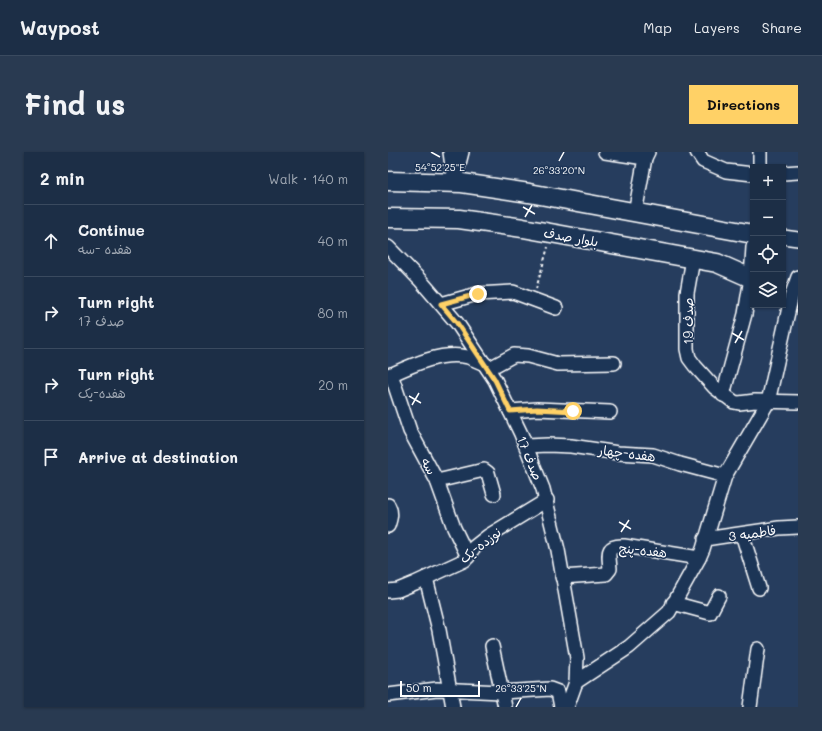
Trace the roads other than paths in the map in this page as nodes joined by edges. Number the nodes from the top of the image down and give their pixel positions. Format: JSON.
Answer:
{"nodes":[{"id":1,"x":450,"y":152,"type":"edge"},
{"id":2,"x":462,"y":152,"type":"edge"},
{"id":3,"x":605,"y":152,"type":"edge"},
{"id":4,"x":697,"y":152,"type":"edge"},
{"id":5,"x":760,"y":152,"type":"edge"},
{"id":6,"x":647,"y":155,"type":"edge"},
{"id":7,"x":760,"y":164,"type":"edge"},
{"id":8,"x":798,"y":172,"type":"edge"},
{"id":9,"x":786,"y":173,"type":"edge"},
{"id":10,"x":750,"y":174,"type":"edge"},
{"id":11,"x":388,"y":181,"type":"edge"},
{"id":12,"x":454,"y":183,"type":"junction"},
{"id":13,"x":636,"y":213,"type":"junction"},
{"id":14,"x":388,"y":218,"type":"edge"},
{"id":15,"x":750,"y":233,"type":"edge"},
{"id":16,"x":786,"y":237,"type":"edge"},
{"id":17,"x":798,"y":239,"type":"edge"},
{"id":18,"x":388,"y":247,"type":"edge"},
{"id":19,"x":693,"y":259,"type":"junction"},
{"id":20,"x":750,"y":277,"type":"edge"},
{"id":21,"x":798,"y":277,"type":"edge"},
{"id":22,"x":750,"y":288,"type":"edge"},
{"id":23,"x":791,"y":293,"type":"edge"},
{"id":24,"x":441,"y":304,"type":"junction"},
{"id":25,"x":556,"y":308,"type":"dead end"},
{"id":26,"x":614,"y":363,"type":"dead end"},
{"id":27,"x":487,"y":367,"type":"junction"},
{"id":28,"x":390,"y":375,"type":"edge"},
{"id":29,"x":723,"y":395,"type":"junction"},
{"id":30,"x":768,"y":402,"type":"junction"},
{"id":31,"x":798,"y":402,"type":"edge"},
{"id":32,"x":510,"y":411,"type":"junction"},
{"id":33,"x":610,"y":412,"type":"dead end"},
{"id":34,"x":526,"y":446,"type":"junction"},
{"id":35,"x":725,"y":476,"type":"junction"},
{"id":36,"x":437,"y":481,"type":"junction"},
{"id":37,"x":494,"y":494,"type":"dead end"},
{"id":38,"x":547,"y":500,"type":"junction"},
{"id":39,"x":388,"y":505,"type":"edge"},
{"id":40,"x":388,"y":526,"type":"edge"},
{"id":41,"x":798,"y":527,"type":"edge"},
{"id":42,"x":742,"y":534,"type":"junction"},
{"id":43,"x":705,"y":539,"type":"junction"},
{"id":44,"x":468,"y":557,"type":"junction"},
{"id":45,"x":700,"y":558,"type":"junction"},
{"id":46,"x":562,"y":577,"type":"junction"},
{"id":47,"x":426,"y":578,"type":"junction"},
{"id":48,"x":759,"y":588,"type":"dead end"},
{"id":49,"x":388,"y":591,"type":"edge"},
{"id":50,"x":719,"y":596,"type":"dead end"},
{"id":51,"x":674,"y":603,"type":"junction"},
{"id":52,"x":492,"y":646,"type":"dead end"},
{"id":53,"x":758,"y":649,"type":"dead end"},
{"id":54,"x":576,"y":682,"type":"junction"},
{"id":55,"x":450,"y":690,"type":"junction"},
{"id":56,"x":501,"y":692,"type":"junction"},
{"id":57,"x":388,"y":695,"type":"edge"},
{"id":58,"x":453,"y":707,"type":"edge"},
{"id":59,"x":505,"y":707,"type":"edge"},
{"id":60,"x":561,"y":707,"type":"edge"},
{"id":61,"x":567,"y":707,"type":"edge"},
{"id":62,"x":750,"y":707,"type":"edge"}],
"edges":[{"from":1,"to":12,"type":"street"},
{"from":2,"to":12,"type":"street"},
{"from":3,"to":6,"type":"street"},
{"from":4,"to":10,"type":"street"},
{"from":5,"to":7,"type":"street"},
{"from":6,"to":13,"type":"street"},
{"from":8,"to":9,"type":"street"},
{"from":11,"to":12,"type":"street"},
{"from":12,"to":13,"type":"street"},
{"from":13,"to":15,"type":"street"},
{"from":14,"to":19,"type":"street","name":"بلوار صدف"},
{"from":16,"to":17,"type":"street"},
{"from":18,"to":24,"type":"street","name":"صدف 17"},
{"from":19,"to":20,"type":"street","name":"بلوار صدف"},
{"from":19,"to":29,"type":"street","name":"صدف 19"},
{"from":21,"to":23,"type":"street"},
{"from":22,"to":29,"type":"street"},
{"from":23,"to":30,"type":"street"},
{"from":24,"to":25,"type":"street"},
{"from":24,"to":27,"type":"street","name":"صدف 17"},
{"from":26,"to":27,"type":"street"},
{"from":27,"to":28,"type":"street"},
{"from":27,"to":32,"type":"street","name":"صدف 17"},
{"from":28,"to":36,"type":"street","name":"سه"},
{"from":29,"to":30,"type":"street","name":"صدف 19"},
{"from":30,"to":31,"type":"street","name":"صدف 19"},
{"from":30,"to":35,"type":"street"},
{"from":32,"to":33,"type":"street"},
{"from":32,"to":34,"type":"street","name":"صدف 17"},
{"from":34,"to":35,"type":"street","name":"هفده-چهار"},
{"from":34,"to":38,"type":"street","name":"صدف 17"},
{"from":35,"to":43,"type":"street"},
{"from":36,"to":37,"type":"street"},
{"from":36,"to":44,"type":"street","name":"سه"},
{"from":38,"to":44,"type":"street","name":"نوزده-یک"},
{"from":38,"to":46,"type":"street","name":"صدف 17"},
{"from":39,"to":40,"type":"street"},
{"from":41,"to":42,"type":"street","name":"فاطمیه 3"},
{"from":42,"to":43,"type":"street","name":"فاطمیه 3"},
{"from":42,"to":48,"type":"street"},
{"from":43,"to":45,"type":"street"},
{"from":44,"to":47,"type":"street","name":"نوزده-یک"},
{"from":45,"to":46,"type":"street","name":"هفده-پنج"},
{"from":45,"to":51,"type":"street"},
{"from":46,"to":54,"type":"street","name":"صدف 17"},
{"from":47,"to":49,"type":"street","name":"نوزده-یک"},
{"from":47,"to":55,"type":"street"},
{"from":50,"to":51,"type":"street"},
{"from":51,"to":54,"type":"street"},
{"from":52,"to":56,"type":"street"},
{"from":53,"to":62,"type":"street"},
{"from":54,"to":61,"type":"street","name":"صدف 17"},
{"from":55,"to":56,"type":"street"},
{"from":55,"to":57,"type":"street"},
{"from":55,"to":58,"type":"street"},
{"from":56,"to":59,"type":"street"},
{"from":56,"to":60,"type":"street"}]}
